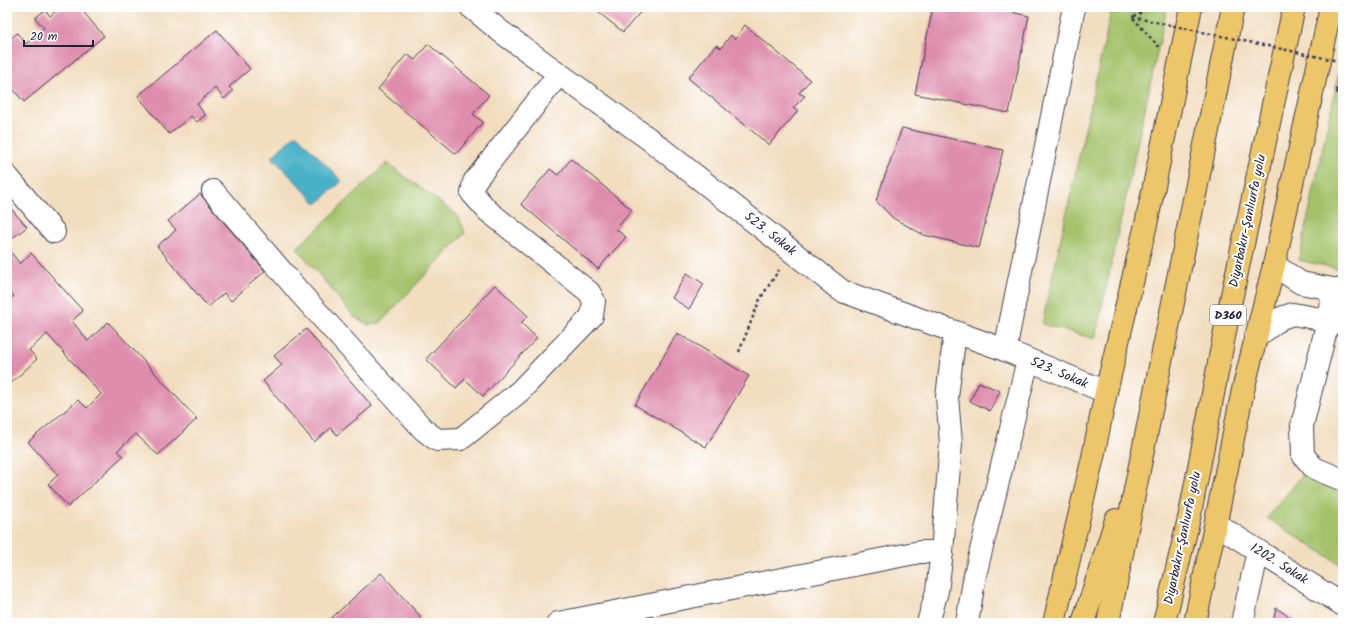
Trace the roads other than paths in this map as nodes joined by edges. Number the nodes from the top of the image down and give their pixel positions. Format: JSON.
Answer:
{"nodes":[{"id":1,"x":471,"y":7,"type":"edge"},
{"id":2,"x":1074,"y":7,"type":"edge"},
{"id":3,"x":1191,"y":7,"type":"edge"},
{"id":4,"x":1233,"y":7,"type":"edge"},
{"id":5,"x":1294,"y":7,"type":"edge"},
{"id":6,"x":1331,"y":7,"type":"edge"},
{"id":7,"x":559,"y":74,"type":"junction"},
{"id":8,"x":7,"y":176,"type":"edge"},
{"id":9,"x":213,"y":191,"type":"dead end"},
{"id":10,"x":54,"y":232,"type":"dead end"},
{"id":11,"x":1274,"y":265,"type":"junction"},
{"id":12,"x":1338,"y":290,"type":"edge"},
{"id":13,"x":1336,"y":322,"type":"edge"},
{"id":14,"x":955,"y":332,"type":"junction"},
{"id":15,"x":1255,"y":338,"type":"junction"},
{"id":16,"x":1006,"y":350,"type":"junction"},
{"id":17,"x":1028,"y":360,"type":"junction"},
{"id":18,"x":1106,"y":392,"type":"junction"},
{"id":19,"x":1150,"y":414,"type":"junction"},
{"id":20,"x":1343,"y":480,"type":"edge"},
{"id":21,"x":1190,"y":514,"type":"junction"},
{"id":22,"x":1216,"y":524,"type":"junction"},
{"id":23,"x":1258,"y":551,"type":"junction"},
{"id":24,"x":942,"y":552,"type":"junction"},
{"id":25,"x":1343,"y":605,"type":"edge"},
{"id":26,"x":558,"y":623,"type":"edge"},
{"id":27,"x":928,"y":623,"type":"edge"},
{"id":28,"x":967,"y":623,"type":"edge"},
{"id":29,"x":1054,"y":623,"type":"edge"},
{"id":30,"x":1083,"y":623,"type":"edge"},
{"id":31,"x":1108,"y":623,"type":"edge"},
{"id":32,"x":1164,"y":623,"type":"edge"},
{"id":33,"x":1176,"y":623,"type":"edge"},
{"id":34,"x":1195,"y":623,"type":"edge"},
{"id":35,"x":1242,"y":623,"type":"edge"}],
"edges":[{"from":1,"to":7,"type":"street","name":"523. Sokak"},
{"from":2,"to":16,"type":"street"},
{"from":3,"to":18,"type":"highway"},
{"from":4,"to":19,"type":"highway"},
{"from":5,"to":21,"type":"highway","name":"Diyarbakır-Şanlıurfa yolu","number":"D360"},
{"from":6,"to":11,"type":"highway"},
{"from":7,"to":9,"type":"street"},
{"from":7,"to":14,"type":"street","name":"523. Sokak"},
{"from":8,"to":10,"type":"street"},
{"from":11,"to":12,"type":"street"},
{"from":11,"to":15,"type":"highway"},
{"from":12,"to":13,"type":"street"},
{"from":13,"to":15,"type":"street"},
{"from":13,"to":20,"type":"street"},
{"from":14,"to":16,"type":"street","name":"523. Sokak"},
{"from":14,"to":24,"type":"street"},
{"from":15,"to":22,"type":"highway"},
{"from":16,"to":17,"type":"street","name":"523. Sokak"},
{"from":17,"to":18,"type":"street","name":"523. Sokak"},
{"from":17,"to":28,"type":"street"},
{"from":18,"to":29,"type":"highway"},
{"from":19,"to":30,"type":"highway"},
{"from":19,"to":31,"type":"highway"},
{"from":21,"to":32,"type":"highway","name":"Diyarbakır-Şanlıurfa yolu","number":"D360"},
{"from":21,"to":33,"type":"highway"},
{"from":22,"to":23,"type":"street","name":"1202. Sokak"},
{"from":22,"to":34,"type":"highway"},
{"from":23,"to":25,"type":"street","name":"1202. Sokak"},
{"from":23,"to":35,"type":"street"},
{"from":24,"to":26,"type":"street"},
{"from":24,"to":27,"type":"street"}]}
